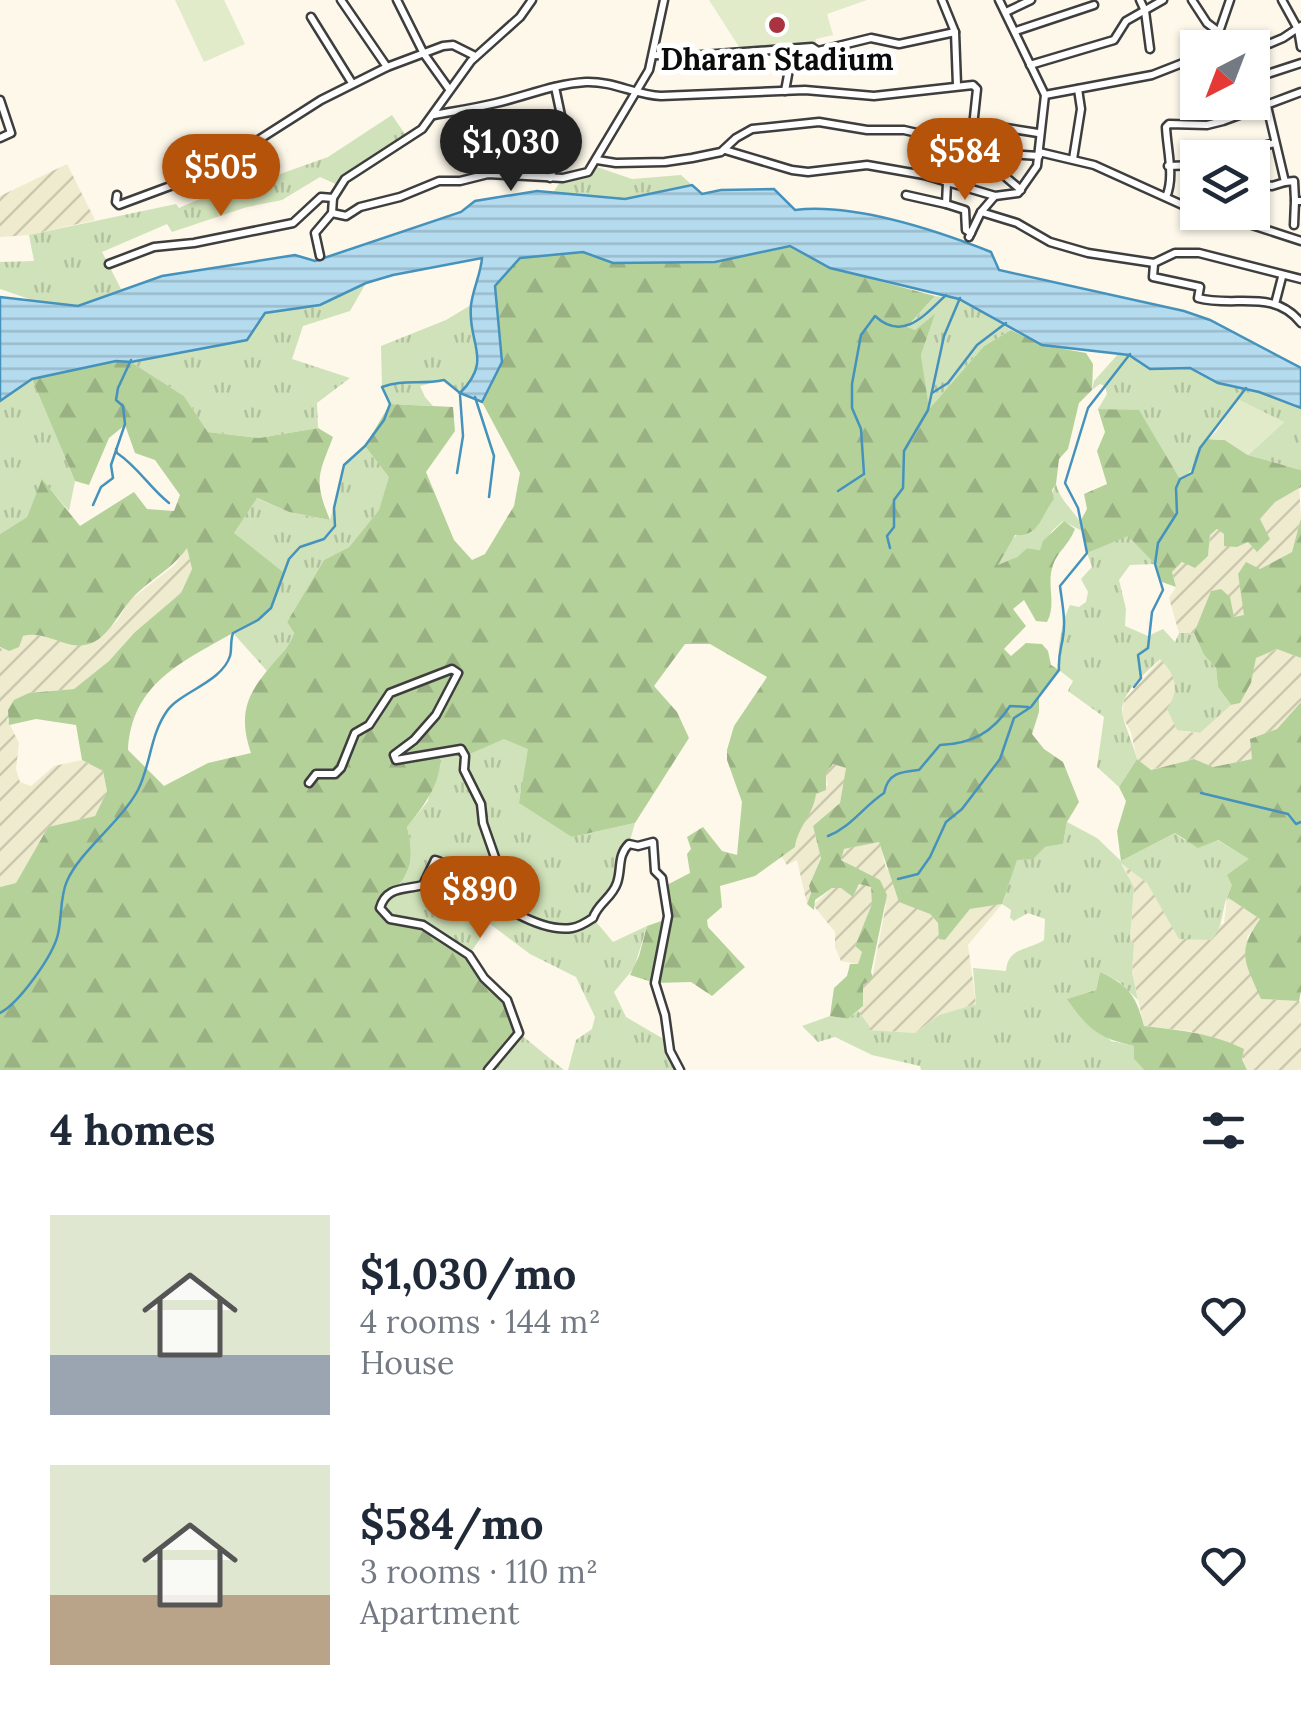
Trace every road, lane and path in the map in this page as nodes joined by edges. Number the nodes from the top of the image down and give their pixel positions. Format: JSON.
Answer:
{"nodes":[{"id":1,"x":341,"y":0,"type":"edge"},
{"id":2,"x":397,"y":0,"type":"edge"},
{"id":3,"x":532,"y":0,"type":"edge"},
{"id":4,"x":664,"y":0,"type":"edge"},
{"id":5,"x":942,"y":0,"type":"edge"},
{"id":6,"x":999,"y":0,"type":"edge"},
{"id":7,"x":1031,"y":0,"type":"edge"},
{"id":8,"x":1140,"y":0,"type":"edge"},
{"id":9,"x":1162,"y":0,"type":"edge"},
{"id":10,"x":1192,"y":0,"type":"edge"},
{"id":11,"x":1230,"y":0,"type":"edge"},
{"id":12,"x":1282,"y":0,"type":"edge"},
{"id":13,"x":1094,"y":5,"type":"dead end"},
{"id":14,"x":1145,"y":11,"type":"junction"},
{"id":15,"x":1006,"y":12,"type":"junction"},
{"id":16,"x":311,"y":17,"type":"dead end"},
{"id":17,"x":1299,"y":28,"type":"edge"},
{"id":18,"x":1216,"y":30,"type":"edge"},
{"id":19,"x":1219,"y":30,"type":"edge"},
{"id":20,"x":1016,"y":31,"type":"junction"},
{"id":21,"x":955,"y":32,"type":"junction"},
{"id":22,"x":1270,"y":43,"type":"edge"},
{"id":23,"x":1301,"y":46,"type":"edge"},
{"id":24,"x":1150,"y":49,"type":"dead end"},
{"id":25,"x":787,"y":50,"type":"junction"},
{"id":26,"x":424,"y":54,"type":"junction"},
{"id":27,"x":654,"y":54,"type":"junction"},
{"id":28,"x":475,"y":56,"type":"junction"},
{"id":29,"x":1301,"y":63,"type":"edge"},
{"id":30,"x":1180,"y":64,"type":"edge"},
{"id":31,"x":1030,"y":65,"type":"junction"},
{"id":32,"x":386,"y":67,"type":"junction"},
{"id":33,"x":1270,"y":73,"type":"edge"},
{"id":34,"x":352,"y":82,"type":"junction"},
{"id":35,"x":957,"y":85,"type":"junction"},
{"id":36,"x":555,"y":87,"type":"junction"},
{"id":37,"x":448,"y":88,"type":"junction"},
{"id":38,"x":637,"y":90,"type":"junction"},
{"id":39,"x":1078,"y":90,"type":"junction"},
{"id":40,"x":785,"y":91,"type":"junction"},
{"id":41,"x":1301,"y":92,"type":"edge"},
{"id":42,"x":1045,"y":95,"type":"junction"},
{"id":43,"x":0,"y":100,"type":"edge"},
{"id":44,"x":1270,"y":104,"type":"edge"},
{"id":45,"x":434,"y":115,"type":"junction"},
{"id":46,"x":1223,"y":120,"type":"edge"},
{"id":47,"x":1269,"y":120,"type":"edge"},
{"id":48,"x":974,"y":123,"type":"junction"},
{"id":49,"x":1038,"y":133,"type":"junction"},
{"id":50,"x":0,"y":138,"type":"edge"},
{"id":51,"x":949,"y":142,"type":"junction"},
{"id":52,"x":1275,"y":143,"type":"junction"},
{"id":53,"x":1270,"y":144,"type":"edge"},
{"id":54,"x":970,"y":145,"type":"junction"},
{"id":55,"x":725,"y":150,"type":"junction"},
{"id":56,"x":1039,"y":154,"type":"junction"},
{"id":57,"x":1073,"y":159,"type":"junction"},
{"id":58,"x":597,"y":160,"type":"junction"},
{"id":59,"x":1168,"y":166,"type":"junction"},
{"id":60,"x":1180,"y":166,"type":"edge"},
{"id":61,"x":550,"y":178,"type":"junction"},
{"id":62,"x":1284,"y":182,"type":"junction"},
{"id":63,"x":947,"y":183,"type":"junction"},
{"id":64,"x":1270,"y":186,"type":"edge"},
{"id":65,"x":1024,"y":188,"type":"junction"},
{"id":66,"x":117,"y":195,"type":"dead end"},
{"id":67,"x":906,"y":195,"type":"dead end"},
{"id":68,"x":995,"y":196,"type":"junction"},
{"id":69,"x":333,"y":198,"type":"junction"},
{"id":70,"x":1166,"y":198,"type":"junction"},
{"id":71,"x":1298,"y":200,"type":"edge"},
{"id":72,"x":946,"y":204,"type":"junction"},
{"id":73,"x":1180,"y":205,"type":"edge"},
{"id":74,"x":981,"y":212,"type":"junction"},
{"id":75,"x":332,"y":213,"type":"junction"},
{"id":76,"x":1298,"y":226,"type":"edge"},
{"id":77,"x":1263,"y":230,"type":"edge"},
{"id":78,"x":1283,"y":237,"type":"junction"},
{"id":79,"x":1301,"y":240,"type":"edge"},
{"id":80,"x":320,"y":256,"type":"dead end"},
{"id":81,"x":1154,"y":263,"type":"junction"},
{"id":82,"x":109,"y":264,"type":"dead end"},
{"id":83,"x":1282,"y":276,"type":"junction"},
{"id":84,"x":1301,"y":279,"type":"edge"},
{"id":85,"x":1275,"y":304,"type":"junction"},
{"id":86,"x":1301,"y":323,"type":"edge"},
{"id":87,"x":308,"y":783,"type":"dead end"},
{"id":88,"x":487,"y":897,"type":"junction"},
{"id":89,"x":488,"y":1070,"type":"edge"},
{"id":90,"x":680,"y":1070,"type":"edge"}],
"edges":[{"from":1,"to":32,"type":"street"},
{"from":2,"to":26,"type":"street"},
{"from":3,"to":28,"type":"street"},
{"from":4,"to":27,"type":"street"},
{"from":5,"to":21,"type":"street"},
{"from":6,"to":15,"type":"street"},
{"from":7,"to":15,"type":"street"},
{"from":8,"to":14,"type":"street"},
{"from":9,"to":14,"type":"street"},
{"from":10,"to":18,"type":"street"},
{"from":11,"to":19,"type":"street"},
{"from":12,"to":17,"type":"street"},
{"from":13,"to":20,"type":"street"},
{"from":14,"to":24,"type":"street"},
{"from":14,"to":31,"type":"street"},
{"from":15,"to":20,"type":"street"},
{"from":16,"to":34,"type":"street"},
{"from":17,"to":22,"type":"street"},
{"from":17,"to":23,"type":"street"},
{"from":20,"to":31,"type":"street"},
{"from":21,"to":25,"type":"street"},
{"from":21,"to":35,"type":"street"},
{"from":25,"to":27,"type":"street"},
{"from":25,"to":40,"type":"street"},
{"from":26,"to":28,"type":"street"},
{"from":26,"to":32,"type":"street"},
{"from":26,"to":37,"type":"street"},
{"from":27,"to":38,"type":"street"},
{"from":28,"to":37,"type":"street"},
{"from":29,"to":33,"type":"street"},
{"from":30,"to":39,"type":"street"},
{"from":31,"to":42,"type":"street"},
{"from":32,"to":34,"type":"street"},
{"from":34,"to":66,"type":"street"},
{"from":35,"to":40,"type":"street"},
{"from":35,"to":48,"type":"street"},
{"from":36,"to":38,"type":"street"},
{"from":36,"to":45,"type":"street"},
{"from":36,"to":61,"type":"street"},
{"from":37,"to":45,"type":"street"},
{"from":38,"to":40,"type":"street"},
{"from":38,"to":58,"type":"street"},
{"from":39,"to":42,"type":"street"},
{"from":39,"to":57,"type":"street"},
{"from":41,"to":44,"type":"street"},
{"from":42,"to":49,"type":"street"},
{"from":43,"to":50,"type":"street"},
{"from":45,"to":69,"type":"street"},
{"from":46,"to":59,"type":"street"},
{"from":47,"to":52,"type":"street"},
{"from":48,"to":49,"type":"street"},
{"from":48,"to":54,"type":"street"},
{"from":49,"to":56,"type":"street"},
{"from":51,"to":54,"type":"street"},
{"from":51,"to":55,"type":"street"},
{"from":51,"to":65,"type":"street"},
{"from":52,"to":53,"type":"street"},
{"from":52,"to":62,"type":"street"},
{"from":54,"to":56,"type":"street"},
{"from":55,"to":58,"type":"street"},
{"from":55,"to":63,"type":"street"},
{"from":56,"to":57,"type":"street"},
{"from":56,"to":65,"type":"street"},
{"from":57,"to":70,"type":"street"},
{"from":58,"to":61,"type":"street"},
{"from":59,"to":60,"type":"street"},
{"from":59,"to":70,"type":"street"},
{"from":61,"to":75,"type":"street"},
{"from":62,"to":64,"type":"street"},
{"from":62,"to":71,"type":"street"},
{"from":63,"to":68,"type":"street"},
{"from":63,"to":72,"type":"street"},
{"from":65,"to":68,"type":"street"},
{"from":67,"to":72,"type":"street"},
{"from":68,"to":74,"type":"street"},
{"from":69,"to":75,"type":"street"},
{"from":69,"to":82,"type":"street"},
{"from":70,"to":73,"type":"street"},
{"from":71,"to":76,"type":"street"},
{"from":72,"to":74,"type":"street"},
{"from":74,"to":81,"type":"street"},
{"from":75,"to":80,"type":"street"},
{"from":76,"to":78,"type":"street"},
{"from":77,"to":78,"type":"street"},
{"from":78,"to":79,"type":"street"},
{"from":81,"to":83,"type":"street"},
{"from":81,"to":85,"type":"street"},
{"from":83,"to":84,"type":"street"},
{"from":83,"to":85,"type":"street"},
{"from":85,"to":86,"type":"street"},
{"from":87,"to":88,"type":"street"},
{"from":88,"to":89,"type":"street"},
{"from":88,"to":90,"type":"street"}]}
